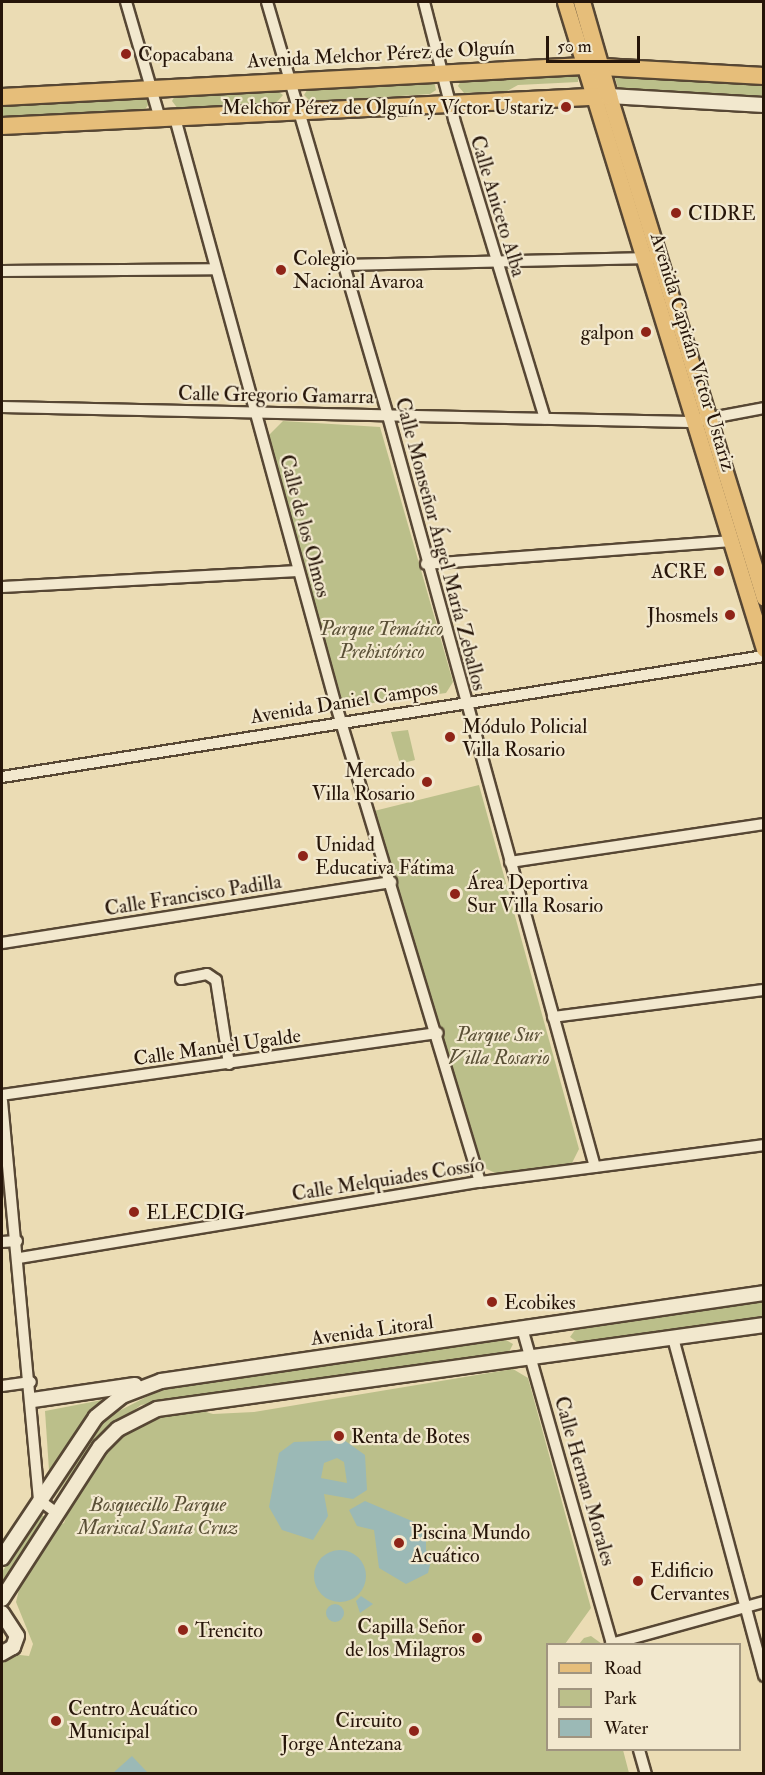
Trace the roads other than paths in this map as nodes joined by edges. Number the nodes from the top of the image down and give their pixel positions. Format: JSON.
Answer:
{"nodes":[{"id":1,"x":126,"y":2,"type":"edge"},
{"id":2,"x":267,"y":2,"type":"edge"},
{"id":3,"x":424,"y":2,"type":"edge"},
{"id":4,"x":565,"y":2,"type":"edge"},
{"id":5,"x":582,"y":2,"type":"edge"},
{"id":6,"x":592,"y":66,"type":"junction"},
{"id":7,"x":445,"y":72,"type":"junction"},
{"id":8,"x":764,"y":76,"type":"edge"},
{"id":9,"x":290,"y":79,"type":"junction"},
{"id":10,"x":151,"y":88,"type":"junction"},
{"id":11,"x":601,"y":95,"type":"junction"},
{"id":12,"x":2,"y":97,"type":"edge"},
{"id":13,"x":451,"y":103,"type":"junction"},
{"id":14,"x":764,"y":105,"type":"edge"},
{"id":15,"x":299,"y":110,"type":"junction"},
{"id":16,"x":167,"y":118,"type":"junction"},
{"id":17,"x":2,"y":126,"type":"edge"},
{"id":18,"x":650,"y":259,"type":"junction"},
{"id":19,"x":496,"y":262,"type":"junction"},
{"id":20,"x":344,"y":265,"type":"junction"},
{"id":21,"x":215,"y":269,"type":"junction"},
{"id":22,"x":2,"y":271,"type":"edge"},
{"id":23,"x":2,"y":407,"type":"edge"},
{"id":24,"x":764,"y":408,"type":"edge"},
{"id":25,"x":257,"y":413,"type":"junction"},
{"id":26,"x":388,"y":416,"type":"junction"},
{"id":27,"x":545,"y":419,"type":"junction"},
{"id":28,"x":708,"y":420,"type":"junction"},
{"id":29,"x":690,"y":422,"type":"junction"},
{"id":30,"x":730,"y":541,"type":"junction"},
{"id":31,"x":426,"y":564,"type":"junction"},
{"id":32,"x":298,"y":571,"type":"junction"},
{"id":33,"x":2,"y":588,"type":"edge"},
{"id":34,"x":764,"y":598,"type":"edge"},
{"id":35,"x":764,"y":649,"type":"edge"},
{"id":36,"x":764,"y":656,"type":"edge"},
{"id":37,"x":466,"y":701,"type":"junction"},
{"id":38,"x":340,"y":719,"type":"junction"},
{"id":39,"x":2,"y":777,"type":"edge"},
{"id":40,"x":764,"y":824,"type":"edge"},
{"id":41,"x":510,"y":862,"type":"junction"},
{"id":42,"x":391,"y":882,"type":"junction"},
{"id":43,"x":2,"y":943,"type":"edge"},
{"id":44,"x":181,"y":978,"type":"dead end"},
{"id":45,"x":764,"y":990,"type":"edge"},
{"id":46,"x":553,"y":1017,"type":"junction"},
{"id":47,"x":438,"y":1033,"type":"junction"},
{"id":48,"x":229,"y":1064,"type":"junction"},
{"id":49,"x":2,"y":1095,"type":"edge"},
{"id":50,"x":2,"y":1101,"type":"edge"},
{"id":51,"x":764,"y":1145,"type":"edge"},
{"id":52,"x":595,"y":1167,"type":"junction"},
{"id":53,"x":480,"y":1182,"type":"junction"},
{"id":54,"x":17,"y":1241,"type":"junction"},
{"id":55,"x":2,"y":1242,"type":"edge"},
{"id":56,"x":19,"y":1258,"type":"junction"},
{"id":57,"x":764,"y":1293,"type":"edge"},
{"id":58,"x":764,"y":1325,"type":"edge"},
{"id":59,"x":522,"y":1328,"type":"junction"},
{"id":60,"x":673,"y":1338,"type":"junction"},
{"id":61,"x":531,"y":1358,"type":"junction"},
{"id":62,"x":161,"y":1381,"type":"junction"},
{"id":63,"x":30,"y":1382,"type":"junction"},
{"id":64,"x":2,"y":1386,"type":"edge"},
{"id":65,"x":33,"y":1400,"type":"junction"},
{"id":66,"x":39,"y":1500,"type":"junction"},
{"id":67,"x":57,"y":1513,"type":"junction"},
{"id":68,"x":2,"y":1558,"type":"edge"},
{"id":69,"x":2,"y":1599,"type":"edge"},
{"id":70,"x":764,"y":1602,"type":"edge"},
{"id":71,"x":744,"y":1607,"type":"junction"},
{"id":72,"x":2,"y":1613,"type":"edge"},
{"id":73,"x":612,"y":1643,"type":"edge"},
{"id":74,"x":616,"y":1643,"type":"edge"},
{"id":75,"x":2,"y":1653,"type":"edge"},
{"id":76,"x":764,"y":1676,"type":"edge"},
{"id":77,"x":640,"y":1751,"type":"edge"},
{"id":78,"x":646,"y":1773,"type":"edge"}],
"edges":[{"from":1,"to":10,"type":"street","name":"Calle de los Olmos"},
{"from":2,"to":9,"type":"street","name":"Calle Monseñor Ángel María Zeballos"},
{"from":3,"to":7,"type":"street","name":"Calle Aniceto Alba"},
{"from":4,"to":6,"type":"main road"},
{"from":5,"to":6,"type":"highway","name":"Avenida Capitán Víctor Ustariz"},
{"from":6,"to":7,"type":"highway","name":"Avenida Melchor Pérez de Olguín"},
{"from":6,"to":8,"type":"highway","name":"Avenida Melchor Pérez de Olguín"},
{"from":6,"to":11,"type":"highway","name":"Avenida Capitán Víctor Ustariz"},
{"from":7,"to":9,"type":"highway","name":"Avenida Melchor Pérez de Olguín"},
{"from":7,"to":13,"type":"street","name":"Calle Aniceto Alba"},
{"from":9,"to":10,"type":"highway","name":"Avenida Melchor Pérez de Olguín"},
{"from":9,"to":15,"type":"street","name":"Calle Monseñor Ángel María Zeballos"},
{"from":10,"to":12,"type":"highway","name":"Avenida Melchor Pérez de Olguín"},
{"from":10,"to":16,"type":"street","name":"Calle de los Olmos"},
{"from":11,"to":13,"type":"highway"},
{"from":11,"to":14,"type":"main road"},
{"from":11,"to":18,"type":"main road","name":"Avenida Capitán Víctor Ustariz"},
{"from":13,"to":15,"type":"highway"},
{"from":13,"to":19,"type":"street","name":"Calle Aniceto Alba"},
{"from":15,"to":16,"type":"highway"},
{"from":15,"to":20,"type":"street","name":"Calle Monseñor Ángel María Zeballos"},
{"from":16,"to":17,"type":"highway"},
{"from":16,"to":21,"type":"street","name":"Calle de los Olmos"},
{"from":18,"to":19,"type":"street"},
{"from":18,"to":28,"type":"main road","name":"Avenida Capitán Víctor Ustariz"},
{"from":18,"to":29,"type":"main road","name":"Avenida Capitán Víctor Ustariz"},
{"from":19,"to":20,"type":"street"},
{"from":19,"to":27,"type":"street","name":"Calle Aniceto Alba"},
{"from":20,"to":26,"type":"street","name":"Calle Monseñor Ángel María Zeballos"},
{"from":21,"to":22,"type":"street"},
{"from":21,"to":25,"type":"street","name":"Calle de los Olmos"},
{"from":23,"to":25,"type":"street","name":"Calle Gregorio Gamarra"},
{"from":24,"to":28,"type":"street","name":"Calle Gregorio Gamarra"},
{"from":25,"to":26,"type":"street","name":"Calle Gregorio Gamarra"},
{"from":25,"to":32,"type":"street","name":"Calle de los Olmos"},
{"from":26,"to":27,"type":"street","name":"Calle Gregorio Gamarra"},
{"from":26,"to":31,"type":"street","name":"Calle Monseñor Ángel María Zeballos"},
{"from":27,"to":29,"type":"street","name":"Calle Gregorio Gamarra"},
{"from":28,"to":29,"type":"street","name":"Calle Gregorio Gamarra"},
{"from":28,"to":34,"type":"main road","name":"Avenida Capitán Víctor Ustariz"},
{"from":29,"to":30,"type":"main road","name":"Avenida Capitán Víctor Ustariz"},
{"from":30,"to":31,"type":"street"},
{"from":30,"to":35,"type":"main road","name":"Avenida Capitán Víctor Ustariz"},
{"from":31,"to":37,"type":"street","name":"Calle Monseñor Ángel María Zeballos"},
{"from":32,"to":33,"type":"street"},
{"from":32,"to":38,"type":"street","name":"Calle de los Olmos"},
{"from":36,"to":37,"type":"street","name":"Avenida Daniel Campos"},
{"from":37,"to":38,"type":"street","name":"Avenida Daniel Campos"},
{"from":37,"to":41,"type":"street","name":"Calle Monseñor Ángel María Zeballos"},
{"from":38,"to":39,"type":"street","name":"Avenida Daniel Campos"},
{"from":38,"to":42,"type":"street","name":"Calle de los Olmos"},
{"from":40,"to":41,"type":"street"},
{"from":41,"to":46,"type":"street","name":"Calle Monseñor Ángel María Zeballos"},
{"from":42,"to":43,"type":"street","name":"Calle Francisco Padilla"},
{"from":42,"to":47,"type":"street","name":"Calle de los Olmos"},
{"from":44,"to":48,"type":"street"},
{"from":45,"to":46,"type":"street"},
{"from":46,"to":52,"type":"street","name":"Calle Monseñor Ángel María Zeballos"},
{"from":47,"to":48,"type":"street","name":"Calle Manuel Ugalde"},
{"from":47,"to":53,"type":"street","name":"Calle de los Olmos"},
{"from":48,"to":49,"type":"street","name":"Calle Manuel Ugalde"},
{"from":50,"to":54,"type":"street"},
{"from":51,"to":52,"type":"street","name":"Calle Melquiades Cossío"},
{"from":52,"to":53,"type":"street","name":"Calle Melquiades Cossío"},
{"from":53,"to":56,"type":"street","name":"Calle Melquiades Cossío"},
{"from":54,"to":55,"type":"street"},
{"from":54,"to":56,"type":"street"},
{"from":56,"to":63,"type":"street"},
{"from":57,"to":59,"type":"main road","name":"Avenida Litoral"},
{"from":58,"to":60,"type":"main road"},
{"from":59,"to":61,"type":"street","name":"Calle Hernan Morales"},
{"from":59,"to":62,"type":"main road","name":"Avenida Litoral"},
{"from":60,"to":61,"type":"main road"},
{"from":60,"to":71,"type":"street"},
{"from":61,"to":67,"type":"main road"},
{"from":61,"to":73,"type":"street","name":"Calle Hernan Morales"},
{"from":62,"to":65,"type":"main road"},
{"from":62,"to":66,"type":"main road","name":"Avenida Litoral"},
{"from":63,"to":64,"type":"street"},
{"from":63,"to":65,"type":"street"},
{"from":65,"to":66,"type":"street"},
{"from":66,"to":67,"type":"street"},
{"from":66,"to":68,"type":"main road","name":"Avenida Litoral"},
{"from":67,"to":69,"type":"main road"},
{"from":70,"to":71,"type":"street"},
{"from":71,"to":74,"type":"street"},
{"from":71,"to":76,"type":"street"},
{"from":72,"to":75,"type":"main road"},
{"from":77,"to":78,"type":"street"}]}
